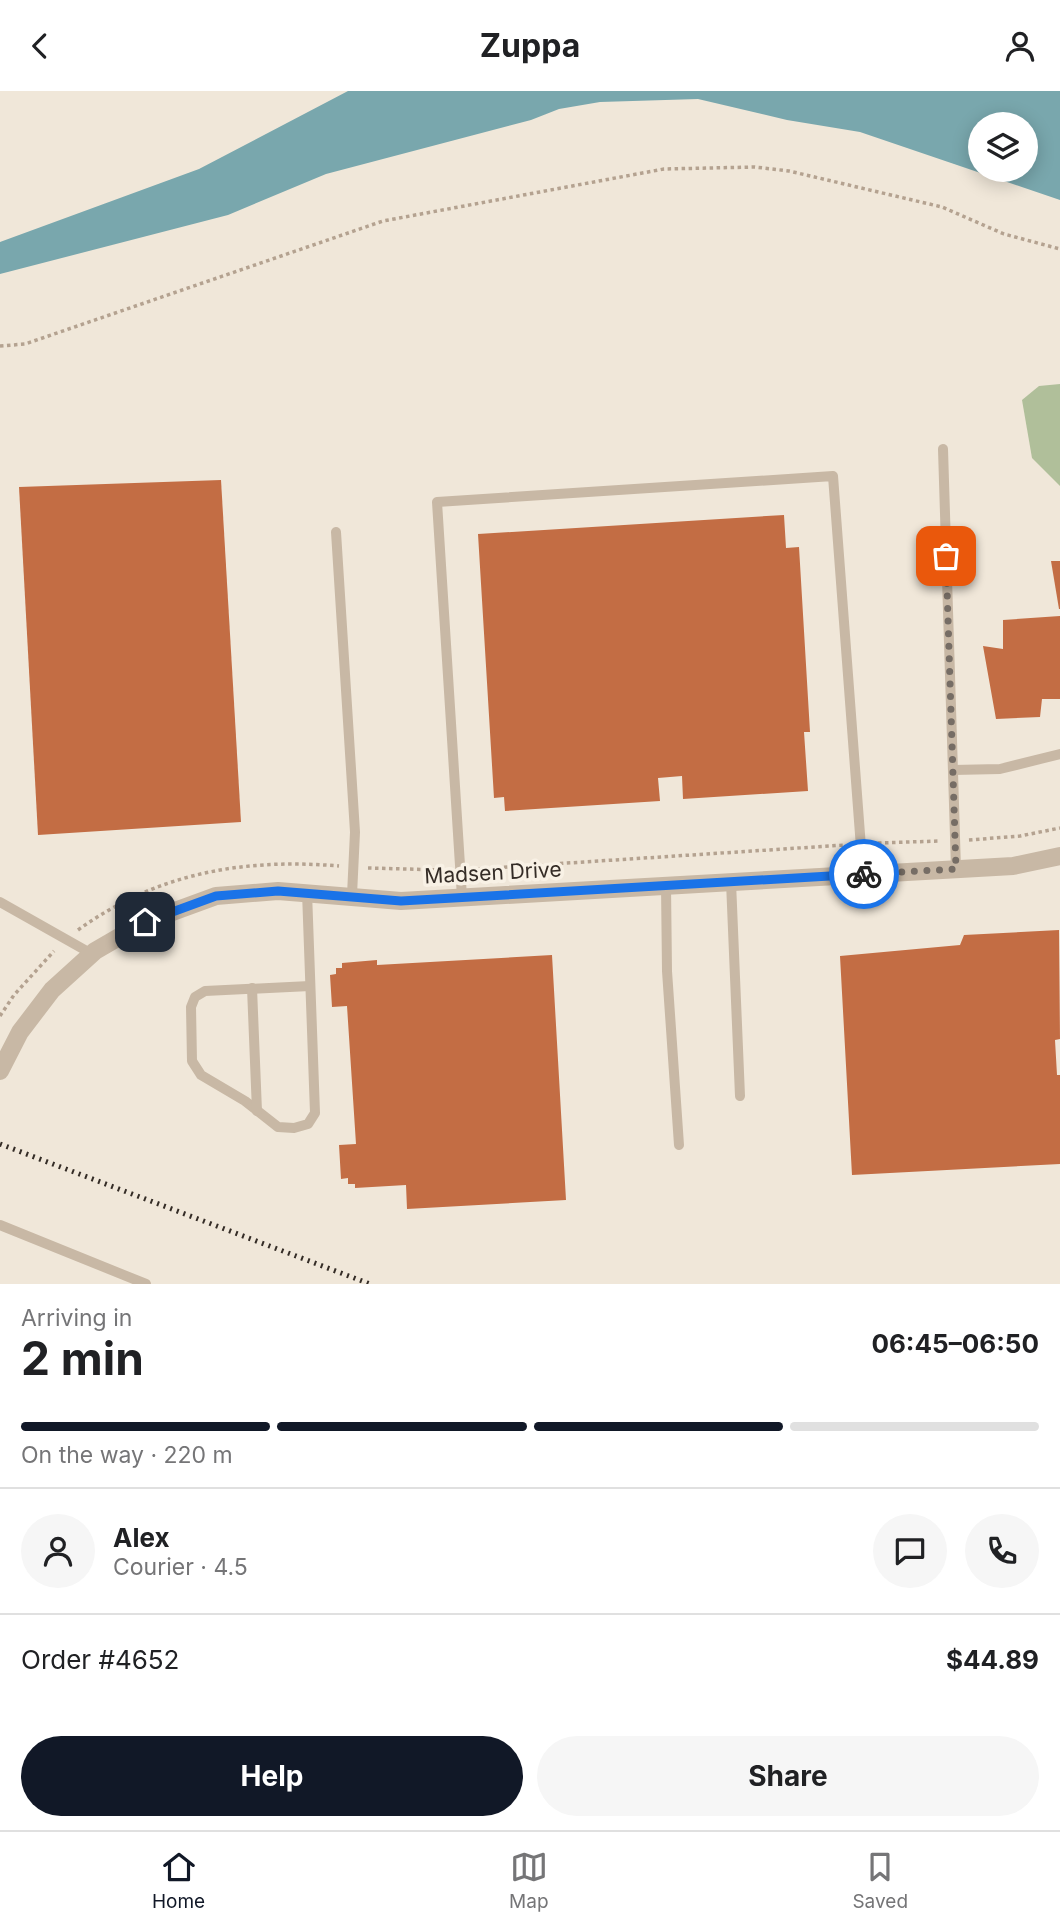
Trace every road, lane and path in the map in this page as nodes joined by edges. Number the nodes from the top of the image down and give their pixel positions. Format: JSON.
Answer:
{"nodes":[{"id":1,"x":1060,"y":250,"type":"edge"},
{"id":2,"x":0,"y":345,"type":"edge"},
{"id":3,"x":943,"y":449,"type":"dead end"},
{"id":4,"x":336,"y":532,"type":"dead end"},
{"id":5,"x":1060,"y":754,"type":"edge"},
{"id":6,"x":953,"y":770,"type":"junction"},
{"id":7,"x":1060,"y":828,"type":"edge"},
{"id":8,"x":955,"y":840,"type":"junction"},
{"id":9,"x":861,"y":844,"type":"junction"},
{"id":10,"x":1060,"y":856,"type":"edge"},
{"id":11,"x":353,"y":867,"type":"junction"},
{"id":12,"x":460,"y":869,"type":"junction"},
{"id":13,"x":956,"y":869,"type":"junction"},
{"id":14,"x":863,"y":874,"type":"junction"},
{"id":15,"x":731,"y":882,"type":"junction"},
{"id":16,"x":666,"y":885,"type":"junction"},
{"id":17,"x":307,"y":892,"type":"junction"},
{"id":18,"x":352,"y":895,"type":"junction"},
{"id":19,"x":462,"y":897,"type":"junction"},
{"id":20,"x":0,"y":901,"type":"edge"},
{"id":21,"x":66,"y":940,"type":"junction"},
{"id":22,"x":92,"y":954,"type":"junction"},
{"id":23,"x":310,"y":986,"type":"junction"},
{"id":24,"x":252,"y":988,"type":"junction"},
{"id":25,"x":0,"y":1016,"type":"edge"},
{"id":26,"x":0,"y":1071,"type":"edge"},
{"id":27,"x":740,"y":1097,"type":"dead end"},
{"id":28,"x":257,"y":1111,"type":"junction"},
{"id":29,"x":679,"y":1145,"type":"dead end"},
{"id":30,"x":0,"y":1225,"type":"edge"},
{"id":31,"x":146,"y":1284,"type":"edge"}],
"edges":[{"from":1,"to":2,"type":"path"},
{"from":3,"to":6,"type":"lane"},
{"from":4,"to":11,"type":"lane"},
{"from":5,"to":6,"type":"lane"},
{"from":6,"to":8,"type":"lane"},
{"from":7,"to":8,"type":"path"},
{"from":8,"to":9,"type":"path"},
{"from":8,"to":13,"type":"lane"},
{"from":9,"to":12,"type":"path"},
{"from":9,"to":12,"type":"lane"},
{"from":9,"to":14,"type":"lane"},
{"from":10,"to":13,"type":"street","name":"Madsen Drive"},
{"from":11,"to":12,"type":"path"},
{"from":11,"to":18,"type":"lane"},
{"from":11,"to":21,"type":"path"},
{"from":12,"to":19,"type":"lane"},
{"from":13,"to":14,"type":"street","name":"Madsen Drive"},
{"from":14,"to":15,"type":"street","name":"Madsen Drive"},
{"from":15,"to":16,"type":"street","name":"Madsen Drive"},
{"from":15,"to":27,"type":"lane"},
{"from":16,"to":19,"type":"street","name":"Madsen Drive"},
{"from":16,"to":29,"type":"lane"},
{"from":17,"to":18,"type":"street","name":"Madsen Drive"},
{"from":17,"to":22,"type":"street","name":"Madsen Drive"},
{"from":17,"to":23,"type":"lane"},
{"from":18,"to":19,"type":"street","name":"Madsen Drive"},
{"from":20,"to":21,"type":"lane"},
{"from":21,"to":22,"type":"lane"},
{"from":21,"to":25,"type":"path"},
{"from":22,"to":26,"type":"street","name":"Madsen Drive"},
{"from":23,"to":24,"type":"lane"},
{"from":23,"to":28,"type":"lane"},
{"from":24,"to":28,"type":"lane"},
{"from":24,"to":28,"type":"lane"},
{"from":30,"to":31,"type":"lane"}]}
